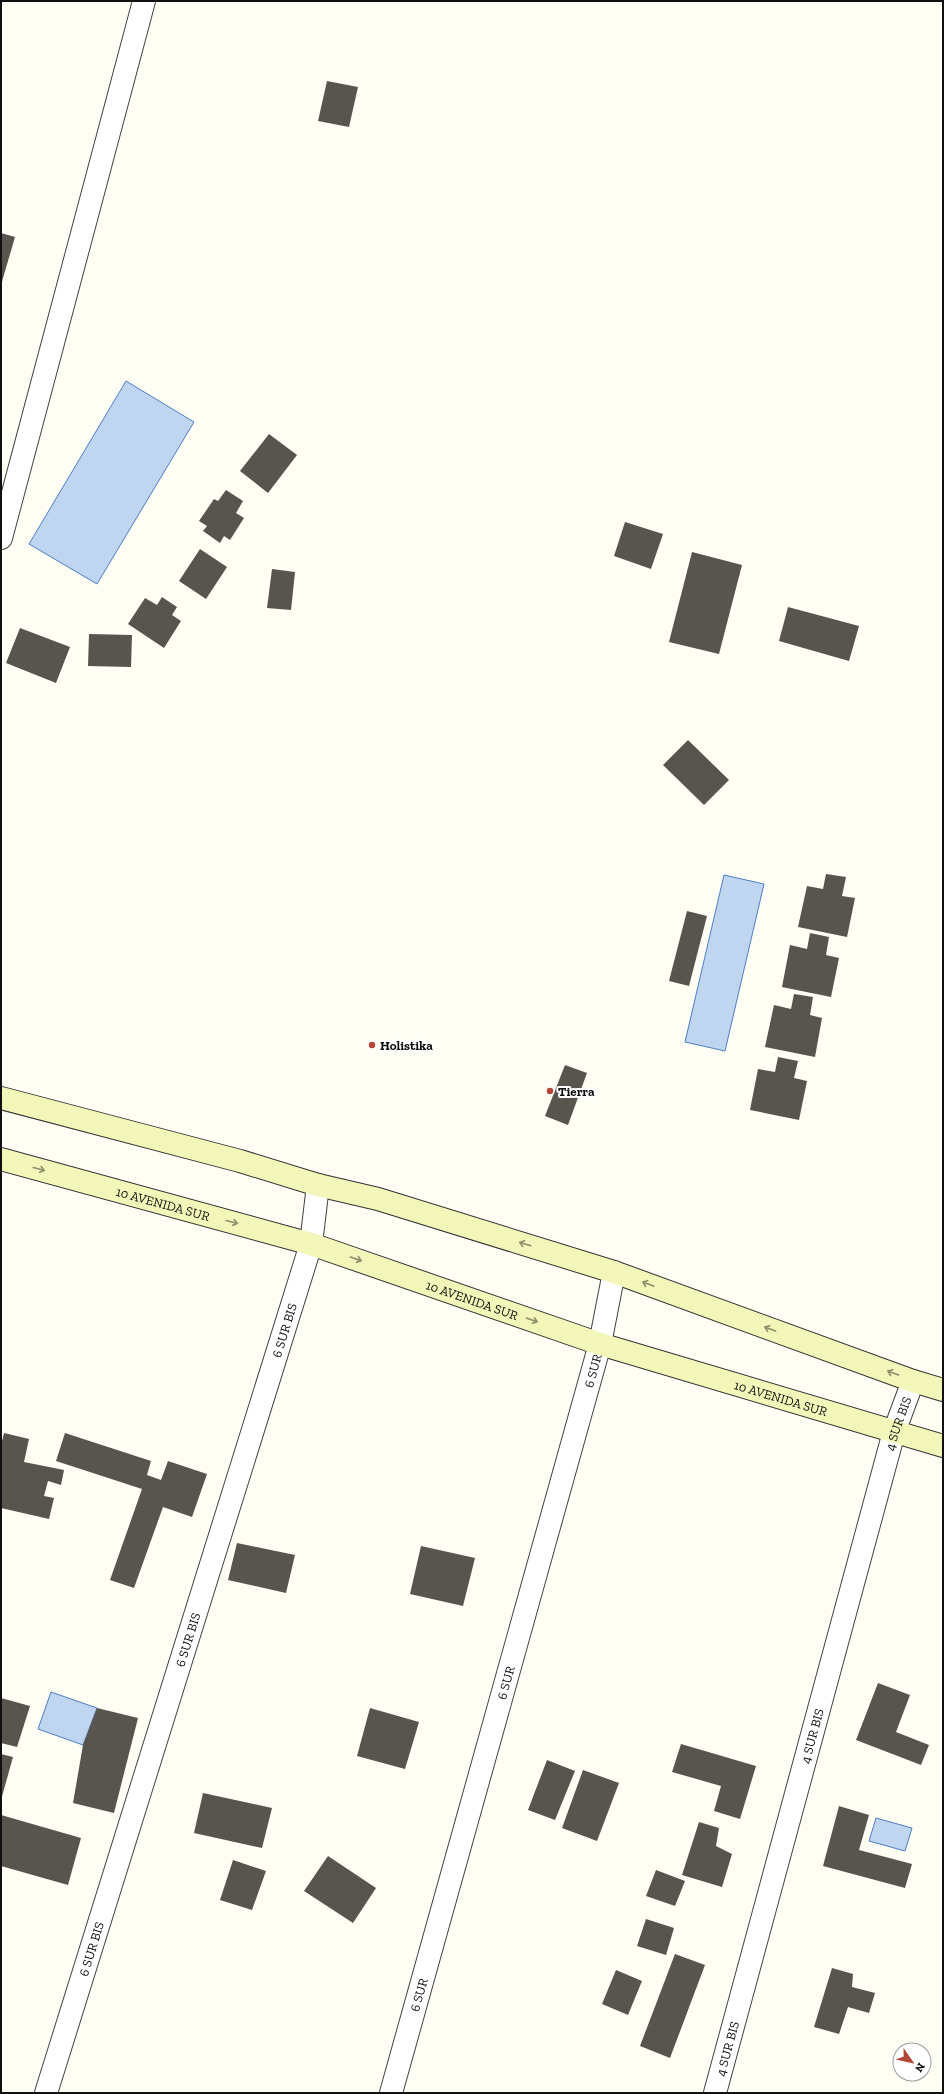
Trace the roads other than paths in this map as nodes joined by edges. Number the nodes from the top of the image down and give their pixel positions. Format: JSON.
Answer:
{"nodes":[{"id":1,"x":144,"y":1,"type":"edge"},
{"id":2,"x":1,"y":538,"type":"edge"},
{"id":3,"x":1,"y":1098,"type":"edge"},
{"id":4,"x":1,"y":1159,"type":"edge"},
{"id":5,"x":318,"y":1185,"type":"junction"},
{"id":6,"x":311,"y":1244,"type":"junction"},
{"id":7,"x":614,"y":1272,"type":"junction"},
{"id":8,"x":600,"y":1344,"type":"junction"},
{"id":9,"x":913,"y":1381,"type":"junction"},
{"id":10,"x":943,"y":1390,"type":"edge"},
{"id":11,"x":894,"y":1432,"type":"junction"},
{"id":12,"x":943,"y":1446,"type":"edge"},
{"id":13,"x":46,"y":2093,"type":"edge"},
{"id":14,"x":391,"y":2093,"type":"edge"},
{"id":15,"x":715,"y":2093,"type":"edge"}],
"edges":[{"from":1,"to":2,"type":"street"},
{"from":3,"to":5,"type":"street"},
{"from":4,"to":6,"type":"street","name":"10 AVENIDA SUR","one_way":true},
{"from":5,"to":6,"type":"street","name":"6 SUR BIS"},
{"from":7,"to":5,"type":"street","one_way":true},
{"from":6,"to":8,"type":"street","name":"10 AVENIDA SUR","one_way":true},
{"from":6,"to":13,"type":"street","name":"6 SUR BIS"},
{"from":7,"to":8,"type":"street","name":"6 SUR"},
{"from":9,"to":7,"type":"street","one_way":true},
{"from":8,"to":11,"type":"street","name":"10 AVENIDA SUR"},
{"from":8,"to":14,"type":"street","name":"6 SUR"},
{"from":9,"to":10,"type":"street"},
{"from":9,"to":11,"type":"street","name":"4 SUR BIS"},
{"from":11,"to":12,"type":"street","name":"10 AVENIDA SUR"},
{"from":11,"to":15,"type":"street","name":"4 SUR BIS"}]}
